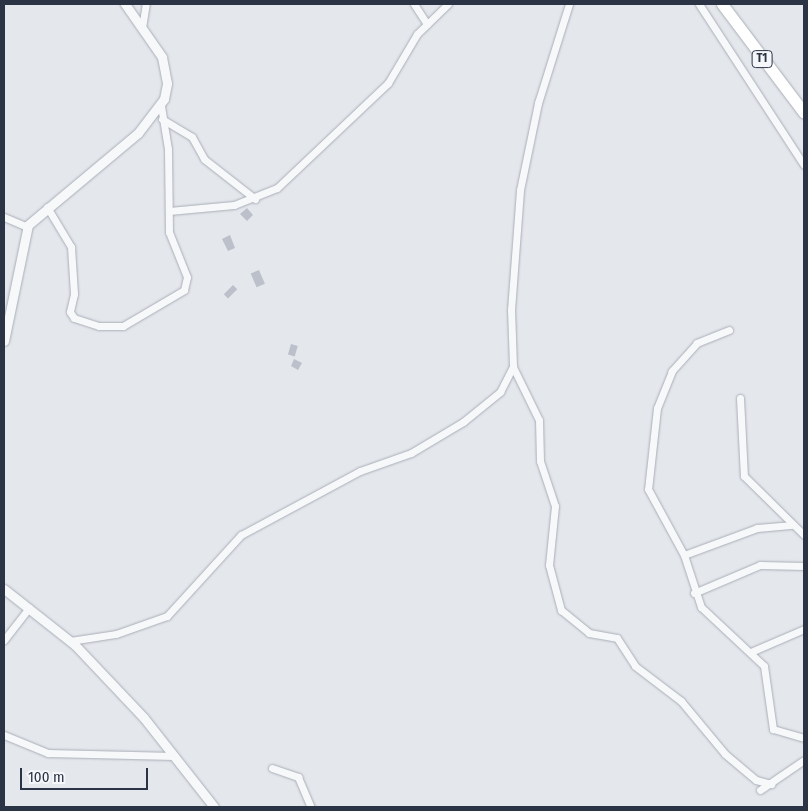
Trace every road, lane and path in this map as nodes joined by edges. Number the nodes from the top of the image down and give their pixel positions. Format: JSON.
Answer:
{"nodes":[{"id":1,"x":125,"y":4,"type":"edge"},
{"id":2,"x":146,"y":4,"type":"edge"},
{"id":3,"x":414,"y":4,"type":"edge"},
{"id":4,"x":448,"y":4,"type":"edge"},
{"id":5,"x":569,"y":4,"type":"edge"},
{"id":6,"x":699,"y":4,"type":"edge"},
{"id":7,"x":722,"y":4,"type":"edge"},
{"id":8,"x":426,"y":24,"type":"junction"},
{"id":9,"x":142,"y":28,"type":"junction"},
{"id":10,"x":161,"y":106,"type":"junction"},
{"id":11,"x":804,"y":114,"type":"edge"},
{"id":12,"x":162,"y":119,"type":"junction"},
{"id":13,"x":804,"y":165,"type":"edge"},
{"id":14,"x":255,"y":199,"type":"junction"},
{"id":15,"x":47,"y":207,"type":"junction"},
{"id":16,"x":169,"y":211,"type":"junction"},
{"id":17,"x":4,"y":217,"type":"edge"},
{"id":18,"x":27,"y":227,"type":"junction"},
{"id":19,"x":729,"y":330,"type":"dead end"},
{"id":20,"x":4,"y":341,"type":"edge"},
{"id":21,"x":513,"y":366,"type":"junction"},
{"id":22,"x":740,"y":398,"type":"dead end"},
{"id":23,"x":793,"y":526,"type":"junction"},
{"id":24,"x":804,"y":534,"type":"edge"},
{"id":25,"x":684,"y":555,"type":"junction"},
{"id":26,"x":804,"y":566,"type":"edge"},
{"id":27,"x":4,"y":589,"type":"edge"},
{"id":28,"x":694,"y":593,"type":"junction"},
{"id":29,"x":29,"y":608,"type":"junction"},
{"id":30,"x":804,"y":629,"type":"edge"},
{"id":31,"x":4,"y":640,"type":"edge"},
{"id":32,"x":70,"y":642,"type":"junction"},
{"id":33,"x":753,"y":651,"type":"junction"},
{"id":34,"x":4,"y":735,"type":"edge"},
{"id":35,"x":804,"y":738,"type":"edge"},
{"id":36,"x":174,"y":756,"type":"junction"},
{"id":37,"x":804,"y":760,"type":"edge"},
{"id":38,"x":272,"y":768,"type":"dead end"},
{"id":39,"x":770,"y":784,"type":"junction"},
{"id":40,"x":760,"y":790,"type":"dead end"},
{"id":41,"x":214,"y":807,"type":"edge"},
{"id":42,"x":311,"y":807,"type":"edge"}],
"edges":[{"from":1,"to":9,"type":"street"},
{"from":2,"to":9,"type":"street"},
{"from":3,"to":8,"type":"street"},
{"from":4,"to":8,"type":"street"},
{"from":5,"to":21,"type":"street"},
{"from":6,"to":13,"type":"street"},
{"from":7,"to":11,"type":"highway","number":"T1"},
{"from":8,"to":14,"type":"street"},
{"from":9,"to":10,"type":"street"},
{"from":10,"to":12,"type":"street"},
{"from":10,"to":15,"type":"street"},
{"from":12,"to":14,"type":"street"},
{"from":12,"to":16,"type":"street"},
{"from":14,"to":16,"type":"street"},
{"from":15,"to":16,"type":"street"},
{"from":15,"to":18,"type":"street"},
{"from":17,"to":18,"type":"street"},
{"from":18,"to":20,"type":"street"},
{"from":19,"to":25,"type":"street"},
{"from":21,"to":32,"type":"street"},
{"from":21,"to":39,"type":"street"},
{"from":22,"to":23,"type":"street"},
{"from":23,"to":24,"type":"street"},
{"from":23,"to":25,"type":"street"},
{"from":25,"to":28,"type":"street"},
{"from":26,"to":28,"type":"street"},
{"from":27,"to":29,"type":"street"},
{"from":28,"to":33,"type":"street"},
{"from":29,"to":31,"type":"street"},
{"from":29,"to":32,"type":"street"},
{"from":30,"to":33,"type":"street"},
{"from":32,"to":36,"type":"street"},
{"from":33,"to":35,"type":"street"},
{"from":34,"to":36,"type":"street"},
{"from":36,"to":41,"type":"street"},
{"from":37,"to":39,"type":"street"},
{"from":38,"to":42,"type":"street"},
{"from":39,"to":40,"type":"street"}]}
